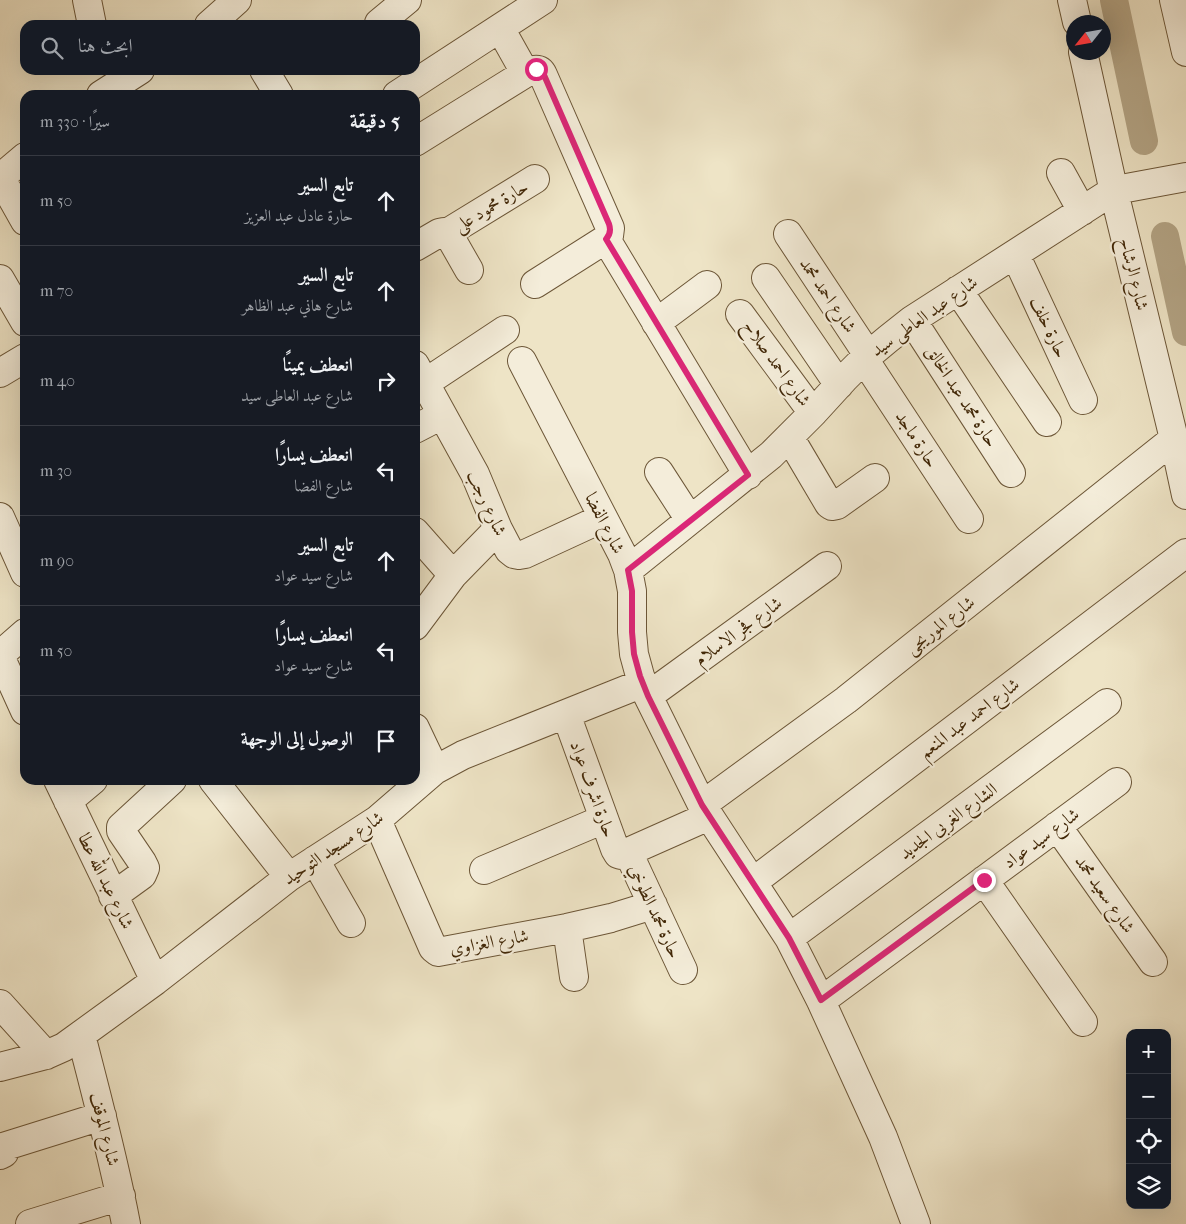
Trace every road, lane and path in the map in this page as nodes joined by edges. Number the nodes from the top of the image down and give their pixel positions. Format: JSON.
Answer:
{"nodes":[{"id":1,"x":87,"y":0,"type":"edge"},
{"id":2,"x":544,"y":0,"type":"edge"},
{"id":3,"x":1072,"y":0,"type":"edge"},
{"id":4,"x":1174,"y":0,"type":"edge"},
{"id":5,"x":403,"y":1,"type":"edge"},
{"id":6,"x":1075,"y":15,"type":"edge"},
{"id":7,"x":91,"y":20,"type":"edge"},
{"id":8,"x":382,"y":20,"type":"edge"},
{"id":9,"x":500,"y":28,"type":"junction"},
{"id":10,"x":1186,"y":52,"type":"edge"},
{"id":11,"x":1085,"y":60,"type":"edge"},
{"id":12,"x":529,"y":71,"type":"junction"},
{"id":13,"x":128,"y":75,"type":"edge"},
{"id":14,"x":267,"y":75,"type":"edge"},
{"id":15,"x":102,"y":86,"type":"edge"},
{"id":16,"x":276,"y":90,"type":"edge"},
{"id":17,"x":405,"y":90,"type":"edge"},
{"id":18,"x":420,"y":139,"type":"edge"},
{"id":19,"x":20,"y":161,"type":"edge"},
{"id":20,"x":1061,"y":173,"type":"dead end"},
{"id":21,"x":1186,"y":176,"type":"edge"},
{"id":22,"x":0,"y":177,"type":"edge"},
{"id":23,"x":535,"y":179,"type":"dead end"},
{"id":24,"x":1114,"y":192,"type":"junction"},
{"id":25,"x":1082,"y":211,"type":"junction"},
{"id":26,"x":20,"y":212,"type":"edge"},
{"id":27,"x":447,"y":233,"type":"junction"},
{"id":28,"x":788,"y":234,"type":"dead end"},
{"id":29,"x":606,"y":239,"type":"junction"},
{"id":30,"x":420,"y":244,"type":"edge"},
{"id":31,"x":1015,"y":254,"type":"junction"},
{"id":32,"x":469,"y":270,"type":"dead end"},
{"id":33,"x":766,"y":278,"type":"dead end"},
{"id":34,"x":0,"y":279,"type":"edge"},
{"id":35,"x":535,"y":284,"type":"dead end"},
{"id":36,"x":707,"y":285,"type":"dead end"},
{"id":37,"x":958,"y":290,"type":"junction"},
{"id":38,"x":20,"y":306,"type":"edge"},
{"id":39,"x":740,"y":314,"type":"dead end"},
{"id":40,"x":912,"y":320,"type":"junction"},
{"id":41,"x":656,"y":323,"type":"junction"},
{"id":42,"x":505,"y":330,"type":"dead end"},
{"id":43,"x":866,"y":357,"type":"junction"},
{"id":44,"x":20,"y":361,"type":"edge"},
{"id":45,"x":522,"y":361,"type":"dead end"},
{"id":46,"x":0,"y":373,"type":"edge"},
{"id":47,"x":420,"y":374,"type":"edge"},
{"id":48,"x":839,"y":385,"type":"junction"},
{"id":49,"x":1084,"y":400,"type":"dead end"},
{"id":50,"x":814,"y":413,"type":"junction"},
{"id":51,"x":442,"y":415,"type":"junction"},
{"id":52,"x":1047,"y":422,"type":"dead end"},
{"id":53,"x":420,"y":426,"type":"edge"},
{"id":54,"x":790,"y":438,"type":"junction"},
{"id":55,"x":1174,"y":439,"type":"junction"},
{"id":56,"x":659,"y":472,"type":"dead end"},
{"id":57,"x":1011,"y":473,"type":"dead end"},
{"id":58,"x":748,"y":475,"type":"junction"},
{"id":59,"x":875,"y":478,"type":"dead end"},
{"id":60,"x":1186,"y":495,"type":"edge"},
{"id":61,"x":0,"y":517,"type":"edge"},
{"id":62,"x":603,"y":518,"type":"junction"},
{"id":63,"x":969,"y":519,"type":"dead end"},
{"id":64,"x":690,"y":520,"type":"junction"},
{"id":65,"x":498,"y":529,"type":"junction"},
{"id":66,"x":420,"y":538,"type":"edge"},
{"id":67,"x":1186,"y":553,"type":"edge"},
{"id":68,"x":20,"y":562,"type":"edge"},
{"id":69,"x":827,"y":566,"type":"dead end"},
{"id":70,"x":628,"y":570,"type":"junction"},
{"id":71,"x":453,"y":575,"type":"junction"},
{"id":72,"x":420,"y":619,"type":"edge"},
{"id":73,"x":20,"y":637,"type":"edge"},
{"id":74,"x":1,"y":651,"type":"edge"},
{"id":75,"x":646,"y":690,"type":"junction"},
{"id":76,"x":20,"y":698,"type":"edge"},
{"id":77,"x":1107,"y":703,"type":"dead end"},
{"id":78,"x":566,"y":714,"type":"junction"},
{"id":79,"x":420,"y":738,"type":"edge"},
{"id":80,"x":435,"y":770,"type":"junction"},
{"id":81,"x":1117,"y":782,"type":"dead end"},
{"id":82,"x":420,"y":783,"type":"edge"},
{"id":83,"x":78,"y":785,"type":"edge"},
{"id":84,"x":167,"y":785,"type":"edge"},
{"id":85,"x":218,"y":785,"type":"edge"},
{"id":86,"x":418,"y":785,"type":"edge"},
{"id":87,"x":63,"y":790,"type":"edge"},
{"id":88,"x":706,"y":810,"type":"junction"},
{"id":89,"x":604,"y":819,"type":"junction"},
{"id":90,"x":377,"y":820,"type":"junction"},
{"id":91,"x":1057,"y":826,"type":"junction"},
{"id":92,"x":628,"y":852,"type":"junction"},
{"id":93,"x":315,"y":860,"type":"junction"},
{"id":94,"x":484,"y":870,"type":"dead end"},
{"id":95,"x":289,"y":877,"type":"junction"},
{"id":96,"x":984,"y":880,"type":"junction"},
{"id":97,"x":753,"y":882,"type":"junction"},
{"id":98,"x":113,"y":896,"type":"junction"},
{"id":99,"x":652,"y":905,"type":"junction"},
{"id":100,"x":351,"y":923,"type":"dead end"},
{"id":101,"x":567,"y":928,"type":"junction"},
{"id":102,"x":789,"y":938,"type":"junction"},
{"id":103,"x":1153,"y":962,"type":"dead end"},
{"id":104,"x":683,"y":970,"type":"dead end"},
{"id":105,"x":574,"y":977,"type":"dead end"},
{"id":106,"x":155,"y":981,"type":"junction"},
{"id":107,"x":821,"y":1000,"type":"junction"},
{"id":108,"x":0,"y":1004,"type":"edge"},
{"id":109,"x":1083,"y":1022,"type":"dead end"},
{"id":110,"x":81,"y":1035,"type":"junction"},
{"id":111,"x":46,"y":1055,"type":"junction"},
{"id":112,"x":0,"y":1067,"type":"edge"},
{"id":113,"x":102,"y":1116,"type":"junction"},
{"id":114,"x":0,"y":1155,"type":"edge"},
{"id":115,"x":121,"y":1196,"type":"junction"},
{"id":116,"x":30,"y":1224,"type":"edge"},
{"id":117,"x":126,"y":1224,"type":"edge"},
{"id":118,"x":916,"y":1224,"type":"edge"}],
"edges":[{"from":1,"to":7,"type":"street"},
{"from":2,"to":9,"type":"street"},
{"from":3,"to":6,"type":"street"},
{"from":4,"to":10,"type":"street"},
{"from":5,"to":8,"type":"street"},
{"from":9,"to":12,"type":"street"},
{"from":9,"to":17,"type":"street"},
{"from":11,"to":24,"type":"street","name":"شارع الرشاح"},
{"from":12,"to":18,"type":"street"},
{"from":12,"to":29,"type":"street"},
{"from":13,"to":15,"type":"street"},
{"from":14,"to":16,"type":"street"},
{"from":19,"to":22,"type":"street"},
{"from":20,"to":25,"type":"street"},
{"from":21,"to":24,"type":"street","name":"شارع عبد العاطى سيد"},
{"from":22,"to":26,"type":"street"},
{"from":23,"to":27,"type":"street","name":"حارة محمود على"},
{"from":24,"to":25,"type":"street","name":"شارع عبد العاطى سيد"},
{"from":24,"to":55,"type":"street","name":"شارع الرشاح"},
{"from":25,"to":31,"type":"street","name":"شارع عبد العاطى سيد"},
{"from":27,"to":30,"type":"street","name":"حارة محمود على"},
{"from":27,"to":32,"type":"street"},
{"from":28,"to":43,"type":"street","name":"شارع احمد محمد"},
{"from":29,"to":35,"type":"street"},
{"from":29,"to":41,"type":"street"},
{"from":31,"to":37,"type":"street","name":"شارع عبد العاطى سيد"},
{"from":31,"to":49,"type":"street","name":"حارة خلف"},
{"from":33,"to":48,"type":"street"},
{"from":34,"to":38,"type":"street"},
{"from":36,"to":41,"type":"street"},
{"from":37,"to":40,"type":"street","name":"شارع عبد العاطى سيد"},
{"from":37,"to":52,"type":"street"},
{"from":39,"to":50,"type":"street","name":"شارع احمد صلاح"},
{"from":40,"to":43,"type":"street","name":"شارع عبد العاطى سيد"},
{"from":40,"to":57,"type":"street","name":"حارة محمد عبد الخالق"},
{"from":41,"to":58,"type":"street"},
{"from":42,"to":47,"type":"street"},
{"from":43,"to":48,"type":"street","name":"شارع عبد العاطى سيد"},
{"from":43,"to":63,"type":"street","name":"حارة ماجد"},
{"from":44,"to":46,"type":"street"},
{"from":45,"to":62,"type":"street","name":"شارع الفضا"},
{"from":47,"to":51,"type":"street","name":"شارع رجب"},
{"from":48,"to":50,"type":"street","name":"شارع عبد العاطى سيد"},
{"from":50,"to":54,"type":"street","name":"شارع عبد العاطى سيد"},
{"from":51,"to":53,"type":"street"},
{"from":51,"to":65,"type":"street","name":"شارع رجب"},
{"from":54,"to":58,"type":"street","name":"شارع عبد العاطى سيد"},
{"from":54,"to":59,"type":"street"},
{"from":55,"to":60,"type":"street","name":"شارع الرشاح"},
{"from":55,"to":88,"type":"street","name":"شارع الموريجى"},
{"from":56,"to":64,"type":"street"},
{"from":58,"to":64,"type":"street","name":"شارع عبد العاطى سيد"},
{"from":61,"to":68,"type":"street"},
{"from":62,"to":65,"type":"street","name":"شارع رجب"},
{"from":62,"to":70,"type":"street","name":"شارع الفضا"},
{"from":64,"to":70,"type":"street","name":"شارع عبد العاطى سيد"},
{"from":65,"to":71,"type":"street"},
{"from":66,"to":71,"type":"street"},
{"from":67,"to":97,"type":"street","name":"شارع احمد عبد المنعم"},
{"from":69,"to":75,"type":"street","name":"شارع فجر الاسلام"},
{"from":70,"to":75,"type":"street","name":"شارع الفضا"},
{"from":71,"to":72,"type":"street"},
{"from":73,"to":74,"type":"street"},
{"from":74,"to":76,"type":"street"},
{"from":75,"to":78,"type":"street","name":"شارع مسجد التوحيد"},
{"from":75,"to":88,"type":"street"},
{"from":77,"to":102,"type":"street","name":"الشارع الغربى الجديد"},
{"from":78,"to":80,"type":"street","name":"شارع مسجد التوحيد"},
{"from":78,"to":89,"type":"street","name":"حارة اشرف عواد"},
{"from":79,"to":80,"type":"street"},
{"from":80,"to":82,"type":"street","name":"شارع مسجد التوحيد"},
{"from":81,"to":91,"type":"street","name":"شارع سيد عواد"},
{"from":83,"to":87,"type":"street"},
{"from":84,"to":98,"type":"street"},
{"from":85,"to":95,"type":"street"},
{"from":86,"to":90,"type":"street","name":"شارع مسجد التوحيد"},
{"from":87,"to":98,"type":"street","name":"شارع عبد الله عطا"},
{"from":88,"to":92,"type":"street","name":"شارع الموريجى"},
{"from":88,"to":97,"type":"street"},
{"from":89,"to":92,"type":"street","name":"حارة اشرف عواد"},
{"from":89,"to":94,"type":"street"},
{"from":90,"to":93,"type":"street","name":"شارع مسجد التوحيد"},
{"from":90,"to":101,"type":"street","name":"شارع الغزاوي"},
{"from":91,"to":96,"type":"street","name":"شارع سيد عواد"},
{"from":91,"to":103,"type":"street","name":"شارع سعيد محمد"},
{"from":92,"to":99,"type":"street","name":"حارة محمد الطوخي"},
{"from":93,"to":95,"type":"street","name":"شارع مسجد التوحيد"},
{"from":93,"to":100,"type":"street"},
{"from":95,"to":106,"type":"street","name":"شارع مسجد التوحيد"},
{"from":96,"to":107,"type":"street","name":"شارع سيد عواد"},
{"from":96,"to":109,"type":"street"},
{"from":97,"to":102,"type":"street"},
{"from":98,"to":106,"type":"street","name":"شارع عبد الله عطا"},
{"from":99,"to":101,"type":"street","name":"شارع الغزاوي"},
{"from":99,"to":104,"type":"street","name":"حارة محمد الطوخي"},
{"from":101,"to":105,"type":"street"},
{"from":102,"to":107,"type":"street"},
{"from":106,"to":110,"type":"street","name":"شارع مسجد التوحيد"},
{"from":107,"to":118,"type":"street"},
{"from":108,"to":111,"type":"street"},
{"from":110,"to":111,"type":"street","name":"شارع مسجد التوحيد"},
{"from":110,"to":113,"type":"street","name":"شارع الموقف"},
{"from":111,"to":112,"type":"street","name":"شارع مسجد التوحيد"},
{"from":113,"to":114,"type":"street"},
{"from":113,"to":115,"type":"street","name":"شارع الموقف"},
{"from":115,"to":116,"type":"street"},
{"from":115,"to":117,"type":"street","name":"شارع الموقف"}]}
